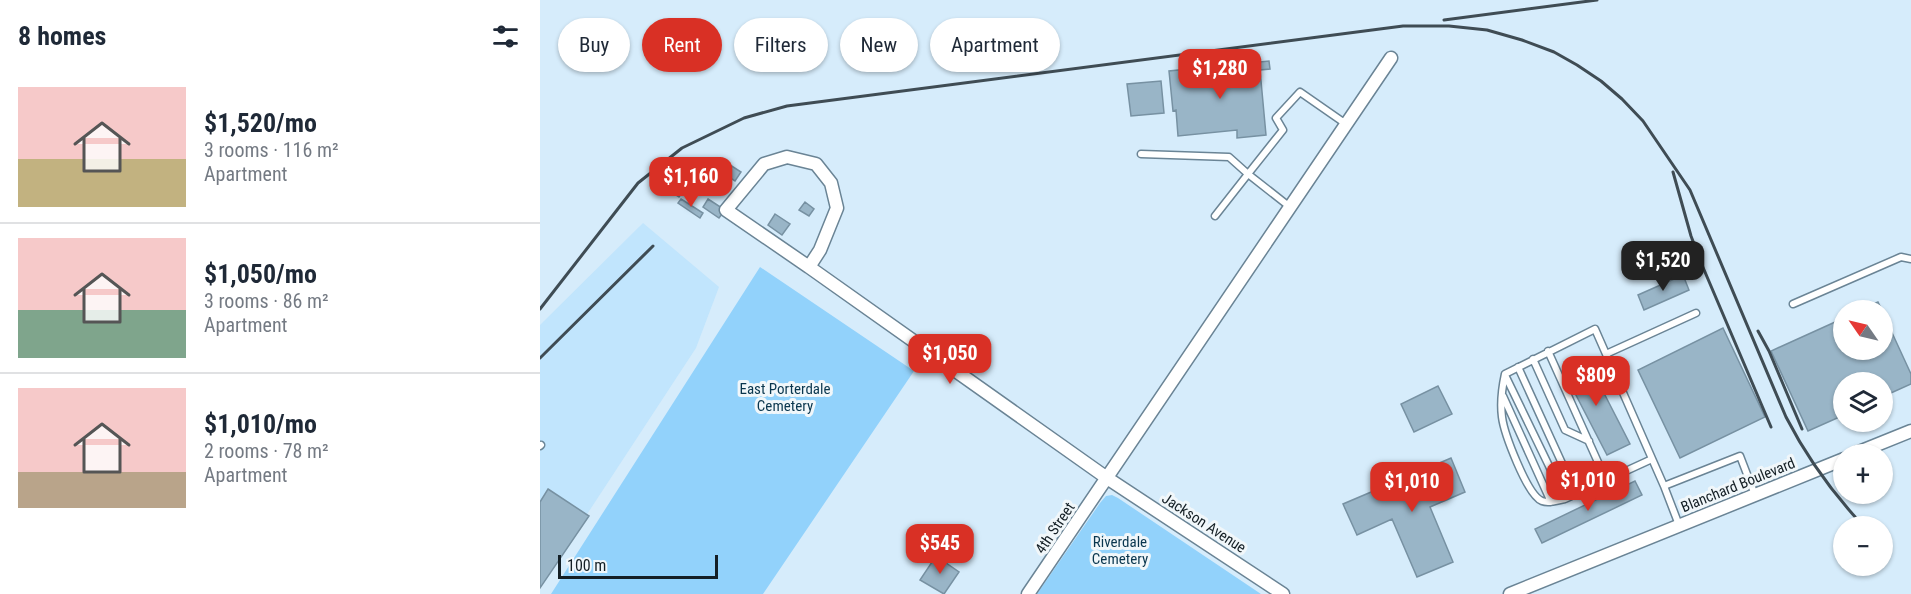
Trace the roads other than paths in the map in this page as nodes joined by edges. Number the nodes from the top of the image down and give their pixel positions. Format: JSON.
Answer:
{"nodes":[{"id":1,"x":1390,"y":58,"type":"dead end"},
{"id":2,"x":1346,"y":124,"type":"junction"},
{"id":3,"x":1141,"y":154,"type":"dead end"},
{"id":4,"x":1248,"y":174,"type":"junction"},
{"id":5,"x":1290,"y":207,"type":"junction"},
{"id":6,"x":1215,"y":216,"type":"dead end"},
{"id":7,"x":1911,"y":259,"type":"edge"},
{"id":8,"x":809,"y":267,"type":"junction"},
{"id":9,"x":1793,"y":304,"type":"dead end"},
{"id":10,"x":1696,"y":313,"type":"dead end"},
{"id":11,"x":1548,"y":351,"type":"junction"},
{"id":12,"x":1606,"y":354,"type":"junction"},
{"id":13,"x":1533,"y":359,"type":"junction"},
{"id":14,"x":1518,"y":367,"type":"junction"},
{"id":15,"x":1505,"y":374,"type":"junction"},
{"id":16,"x":1501,"y":393,"type":"junction"},
{"id":17,"x":1911,"y":431,"type":"edge"},
{"id":18,"x":1589,"y":441,"type":"junction"},
{"id":19,"x":1879,"y":444,"type":"edge"},
{"id":20,"x":1652,"y":459,"type":"junction"},
{"id":21,"x":1833,"y":463,"type":"edge"},
{"id":22,"x":1107,"y":478,"type":"junction"},
{"id":23,"x":1606,"y":480,"type":"junction"},
{"id":24,"x":1664,"y":486,"type":"junction"},
{"id":25,"x":1576,"y":494,"type":"junction"},
{"id":26,"x":1755,"y":495,"type":"junction"},
{"id":27,"x":1565,"y":499,"type":"junction"},
{"id":28,"x":1551,"y":502,"type":"junction"},
{"id":29,"x":1679,"y":525,"type":"junction"},
{"id":30,"x":1028,"y":594,"type":"edge"},
{"id":31,"x":1283,"y":594,"type":"edge"},
{"id":32,"x":1510,"y":594,"type":"edge"}],
"edges":[{"from":1,"to":2,"type":"street","name":"4th Street"},
{"from":2,"to":4,"type":"lane"},
{"from":2,"to":5,"type":"street","name":"4th Street"},
{"from":3,"to":4,"type":"lane"},
{"from":4,"to":5,"type":"lane"},
{"from":4,"to":6,"type":"lane"},
{"from":5,"to":22,"type":"street","name":"4th Street"},
{"from":7,"to":9,"type":"lane"},
{"from":8,"to":8,"type":"street","name":"Jackson Avenue"},
{"from":8,"to":22,"type":"street","name":"Jackson Avenue"},
{"from":10,"to":12,"type":"lane"},
{"from":11,"to":12,"type":"lane"},
{"from":11,"to":13,"type":"lane"},
{"from":11,"to":18,"type":"lane"},
{"from":12,"to":20,"type":"lane"},
{"from":13,"to":14,"type":"lane"},
{"from":13,"to":18,"type":"lane"},
{"from":14,"to":15,"type":"lane"},
{"from":14,"to":25,"type":"lane"},
{"from":15,"to":16,"type":"lane"},
{"from":15,"to":27,"type":"lane"},
{"from":16,"to":28,"type":"lane"},
{"from":16,"to":28,"type":"lane"},
{"from":17,"to":19,"type":"street"},
{"from":18,"to":23,"type":"lane"},
{"from":20,"to":23,"type":"lane"},
{"from":20,"to":24,"type":"lane"},
{"from":21,"to":26,"type":"street","name":"Blanchard Boulevard"},
{"from":22,"to":30,"type":"street","name":"4th Street"},
{"from":22,"to":31,"type":"street","name":"Jackson Avenue"},
{"from":23,"to":25,"type":"lane"},
{"from":24,"to":26,"type":"lane"},
{"from":24,"to":29,"type":"lane"},
{"from":25,"to":27,"type":"lane"},
{"from":26,"to":29,"type":"street","name":"Blanchard Boulevard"},
{"from":27,"to":28,"type":"lane"},
{"from":29,"to":32,"type":"street","name":"Blanchard Boulevard"}]}
